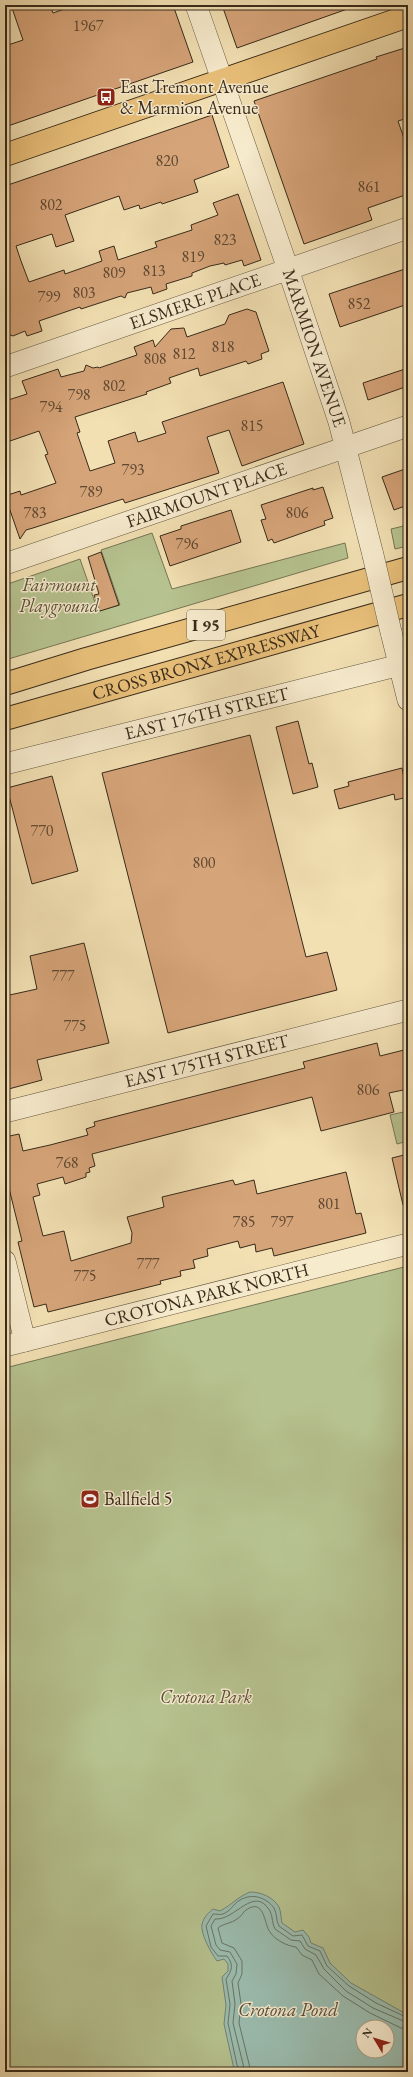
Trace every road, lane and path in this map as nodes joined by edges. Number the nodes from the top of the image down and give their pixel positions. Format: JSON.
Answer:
{"nodes":[{"id":1,"x":196,"y":5,"type":"edge"},
{"id":2,"x":408,"y":16,"type":"edge"},
{"id":3,"x":221,"y":80,"type":"junction"},
{"id":4,"x":5,"y":155,"type":"edge"},
{"id":5,"x":408,"y":228,"type":"edge"},
{"id":6,"x":288,"y":269,"type":"junction"},
{"id":7,"x":5,"y":367,"type":"edge"},
{"id":8,"x":408,"y":426,"type":"edge"},
{"id":9,"x":346,"y":447,"type":"junction"},
{"id":10,"x":5,"y":564,"type":"edge"},
{"id":11,"x":408,"y":568,"type":"edge"},
{"id":12,"x":408,"y":605,"type":"edge"},
{"id":13,"x":404,"y":664,"type":"edge"},
{"id":14,"x":5,"y":684,"type":"edge"},
{"id":15,"x":408,"y":700,"type":"edge"},
{"id":16,"x":5,"y":719,"type":"edge"},
{"id":17,"x":5,"y":764,"type":"edge"},
{"id":18,"x":408,"y":1010,"type":"edge"},
{"id":19,"x":5,"y":1112,"type":"edge"},
{"id":20,"x":408,"y":1244,"type":"edge"},
{"id":21,"x":5,"y":1261,"type":"edge"},
{"id":22,"x":25,"y":1341,"type":"junction"},
{"id":23,"x":5,"y":1346,"type":"edge"}],
"edges":[{"from":1,"to":3,"type":"street","name":"MARMION AVENUE"},
{"from":2,"to":3,"type":"main road"},
{"from":3,"to":4,"type":"main road"},
{"from":3,"to":6,"type":"street","name":"MARMION AVENUE"},
{"from":5,"to":6,"type":"street","name":"ELSMERE PLACE"},
{"from":6,"to":7,"type":"street","name":"ELSMERE PLACE"},
{"from":6,"to":9,"type":"street","name":"MARMION AVENUE"},
{"from":8,"to":9,"type":"street","name":"FAIRMOUNT PLACE"},
{"from":9,"to":10,"type":"street","name":"FAIRMOUNT PLACE"},
{"from":9,"to":13,"type":"street","name":"MARMION AVENUE","bridge":true},
{"from":11,"to":14,"type":"main road","name":"CROSS BRONX EXPRESSWAY","number":"I 95"},
{"from":12,"to":16,"type":"main road","name":"CROSS BRONX EXPRESSWAY","number":"I 95"},
{"from":13,"to":15,"type":"street","name":"MARMION AVENUE"},
{"from":13,"to":17,"type":"street","name":"EAST 176TH STREET"},
{"from":18,"to":19,"type":"street","name":"EAST 175TH STREET"},
{"from":20,"to":22,"type":"street","name":"CROTONA PARK NORTH"},
{"from":21,"to":22,"type":"street"},
{"from":22,"to":23,"type":"street","name":"CROTONA PARK NORTH"}]}
